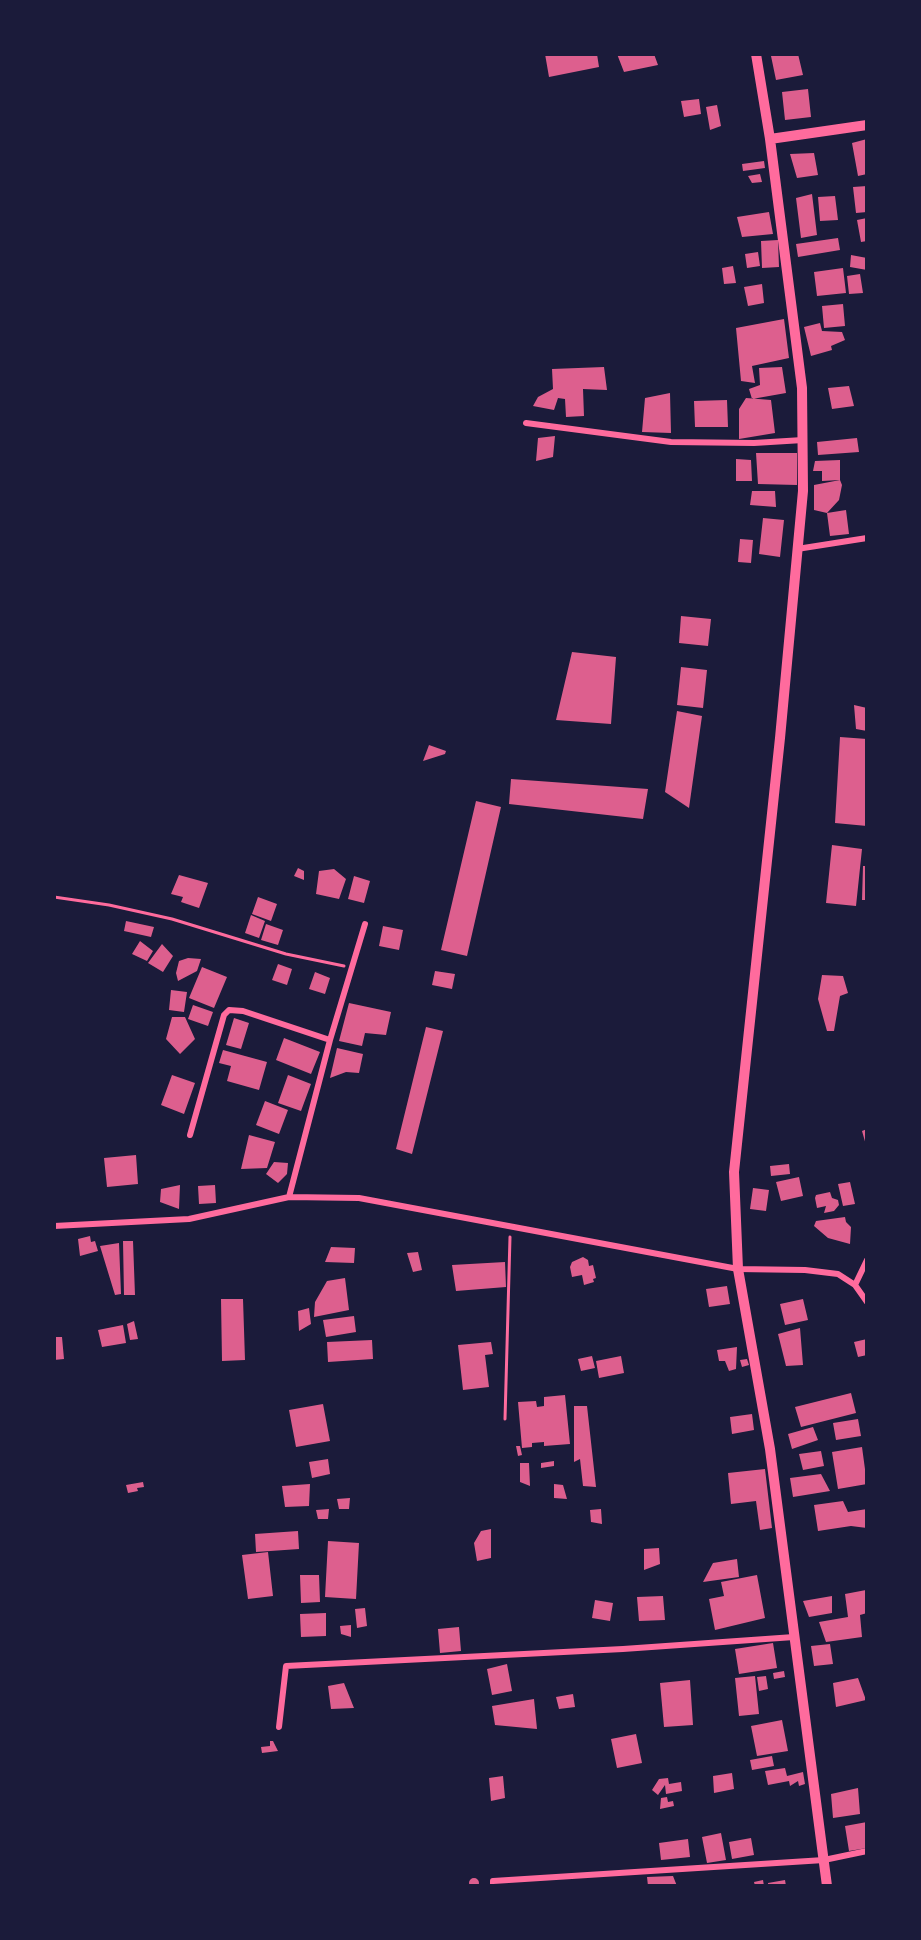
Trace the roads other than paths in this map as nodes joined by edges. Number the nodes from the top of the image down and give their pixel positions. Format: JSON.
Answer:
{"nodes":[{"id":1,"x":756,"y":54,"type":"edge"},
{"id":2,"x":867,"y":125,"type":"edge"},
{"id":3,"x":770,"y":139,"type":"junction"},
{"id":4,"x":526,"y":423,"type":"dead end"},
{"id":5,"x":804,"y":440,"type":"junction"},
{"id":6,"x":867,"y":538,"type":"edge"},
{"id":7,"x":797,"y":549,"type":"junction"},
{"id":8,"x":365,"y":924,"type":"dead end"},
{"id":9,"x":330,"y":1040,"type":"junction"},
{"id":10,"x":190,"y":1135,"type":"dead end"},
{"id":11,"x":289,"y":1197,"type":"junction"},
{"id":12,"x":54,"y":1226,"type":"edge"},
{"id":13,"x":867,"y":1260,"type":"edge"},
{"id":14,"x":738,"y":1269,"type":"junction"},
{"id":15,"x":855,"y":1285,"type":"junction"},
{"id":16,"x":867,"y":1302,"type":"edge"},
{"id":17,"x":794,"y":1637,"type":"junction"},
{"id":18,"x":279,"y":1727,"type":"dead end"},
{"id":19,"x":867,"y":1851,"type":"edge"},
{"id":20,"x":824,"y":1860,"type":"junction"},
{"id":21,"x":493,"y":1886,"type":"edge"},
{"id":22,"x":827,"y":1886,"type":"edge"}],
"edges":[{"from":1,"to":3,"type":"street"},
{"from":2,"to":3,"type":"street"},
{"from":3,"to":5,"type":"street"},
{"from":4,"to":5,"type":"street"},
{"from":5,"to":7,"type":"street"},
{"from":6,"to":7,"type":"street"},
{"from":7,"to":14,"type":"street"},
{"from":8,"to":9,"type":"street"},
{"from":9,"to":10,"type":"street"},
{"from":9,"to":11,"type":"street"},
{"from":11,"to":12,"type":"street"},
{"from":11,"to":14,"type":"street"},
{"from":13,"to":15,"type":"street"},
{"from":14,"to":15,"type":"street"},
{"from":14,"to":17,"type":"street"},
{"from":15,"to":16,"type":"street"},
{"from":17,"to":18,"type":"street"},
{"from":17,"to":20,"type":"street"},
{"from":19,"to":20,"type":"street"},
{"from":20,"to":21,"type":"street"},
{"from":20,"to":22,"type":"street"}]}
